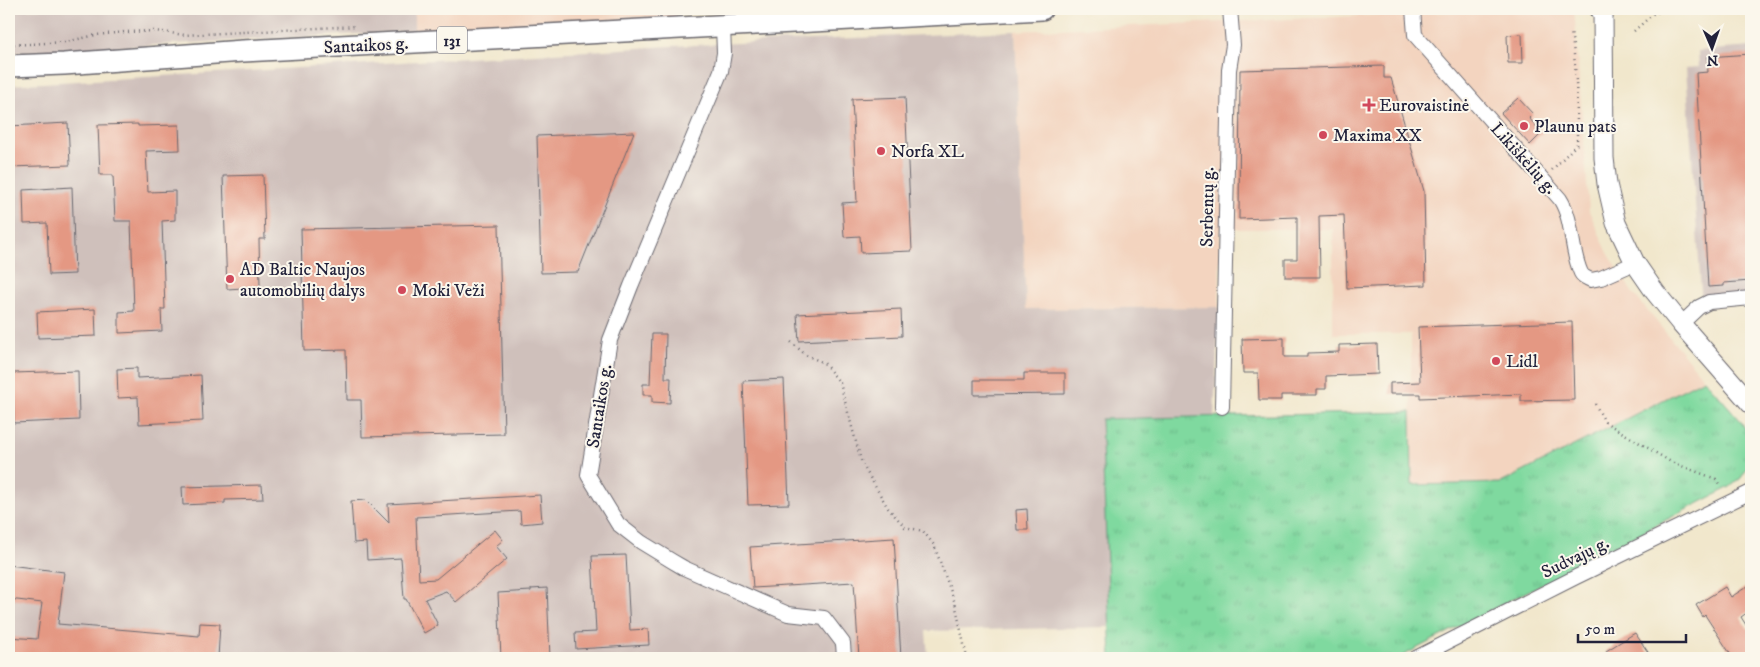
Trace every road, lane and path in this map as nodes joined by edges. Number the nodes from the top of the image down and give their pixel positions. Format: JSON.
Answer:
{"nodes":[{"id":1,"x":1042,"y":9,"type":"edge"},
{"id":2,"x":1230,"y":9,"type":"edge"},
{"id":3,"x":1413,"y":9,"type":"edge"},
{"id":4,"x":1602,"y":9,"type":"edge"},
{"id":5,"x":1667,"y":9,"type":"edge"},
{"id":6,"x":776,"y":16,"type":"edge"},
{"id":7,"x":723,"y":26,"type":"junction"},
{"id":8,"x":1634,"y":31,"type":"dead end"},
{"id":9,"x":1570,"y":32,"type":"dead end"},
{"id":10,"x":9,"y":66,"type":"edge"},
{"id":11,"x":1550,"y":173,"type":"dead end"},
{"id":12,"x":1635,"y":263,"type":"junction"},
{"id":13,"x":1751,"y":298,"type":"edge"},
{"id":14,"x":1681,"y":324,"type":"junction"},
{"id":15,"x":791,"y":342,"type":"dead end"},
{"id":16,"x":1595,"y":404,"type":"dead end"},
{"id":17,"x":1751,"y":404,"type":"edge"},
{"id":18,"x":1222,"y":407,"type":"dead end"},
{"id":19,"x":1719,"y":484,"type":"dead end"},
{"id":20,"x":1751,"y":492,"type":"edge"},
{"id":21,"x":844,"y":658,"type":"edge"},
{"id":22,"x":967,"y":658,"type":"edge"},
{"id":23,"x":1416,"y":658,"type":"edge"}],
"edges":[{"from":1,"to":6,"type":"main road","name":"Santaikos g.","number":"131"},
{"from":2,"to":18,"type":"street","name":"Serbentų g."},
{"from":3,"to":12,"type":"street","name":"Likiškėlių g."},
{"from":4,"to":12,"type":"street"},
{"from":5,"to":8,"type":"path"},
{"from":6,"to":7,"type":"main road","name":"Santaikos g.","number":"131"},
{"from":7,"to":10,"type":"main road","name":"Santaikos g.","number":"131"},
{"from":7,"to":21,"type":"street","name":"Santaikos g."},
{"from":9,"to":11,"type":"path"},
{"from":12,"to":14,"type":"street"},
{"from":13,"to":14,"type":"street"},
{"from":14,"to":17,"type":"street"},
{"from":15,"to":22,"type":"path"},
{"from":16,"to":19,"type":"path"},
{"from":20,"to":23,"type":"street","name":"Sudvajų g."}]}
